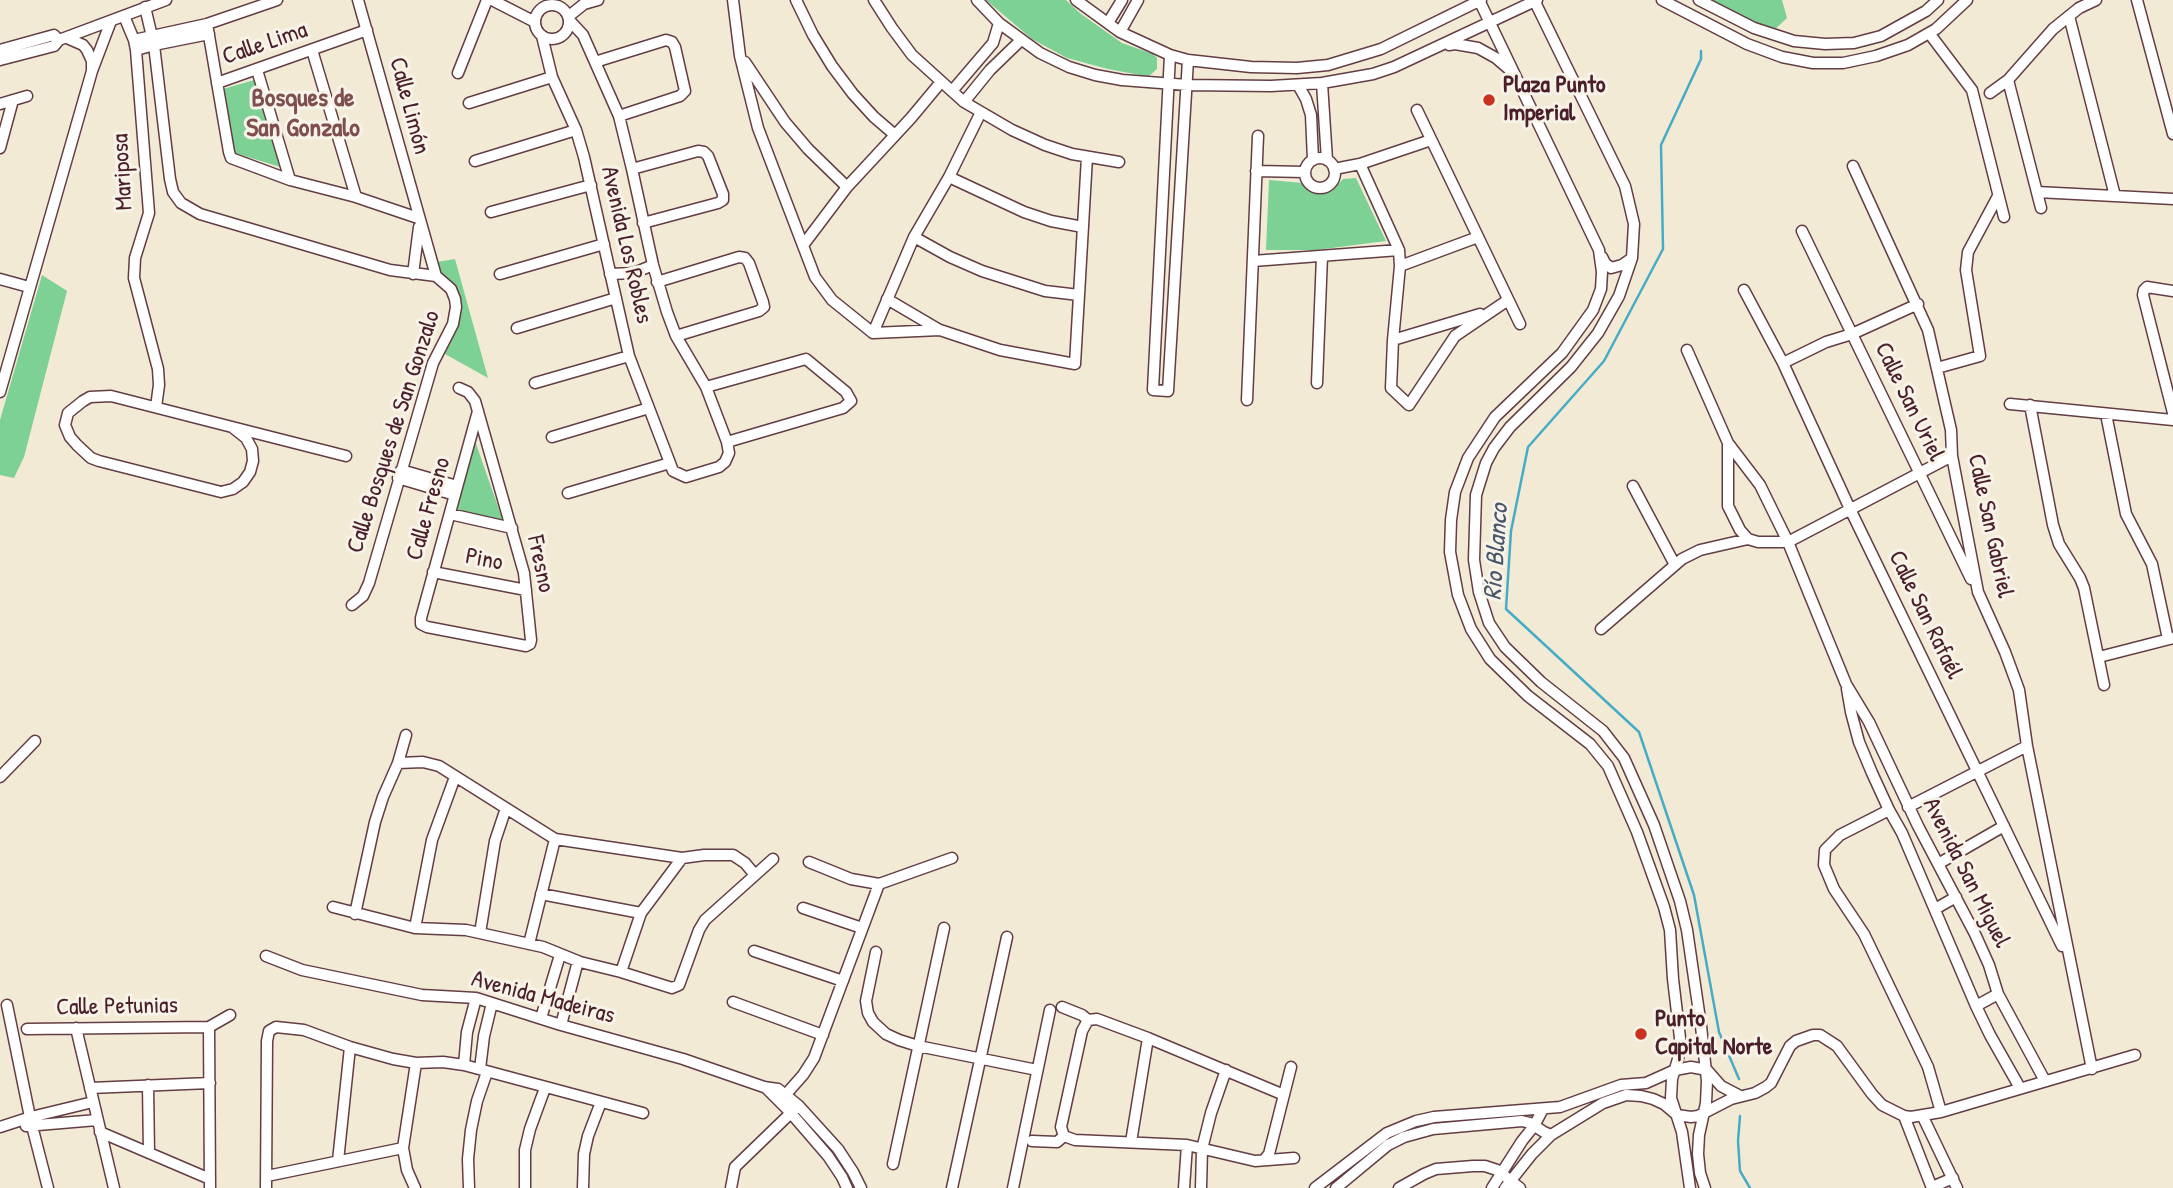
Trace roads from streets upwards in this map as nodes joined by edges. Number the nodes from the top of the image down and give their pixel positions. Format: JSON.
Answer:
{"nodes":[{"id":1,"x":166,"y":0,"type":"edge"},
{"id":2,"x":277,"y":0,"type":"edge"},
{"id":3,"x":358,"y":0,"type":"edge"},
{"id":4,"x":489,"y":0,"type":"edge"},
{"id":5,"x":598,"y":0,"type":"edge"},
{"id":6,"x":733,"y":0,"type":"edge"},
{"id":7,"x":796,"y":0,"type":"edge"},
{"id":8,"x":874,"y":0,"type":"edge"},
{"id":9,"x":977,"y":0,"type":"edge"},
{"id":10,"x":1076,"y":0,"type":"edge"},
{"id":11,"x":1122,"y":0,"type":"edge"},
{"id":12,"x":1480,"y":0,"type":"edge"},
{"id":13,"x":1535,"y":0,"type":"edge"},
{"id":14,"x":1662,"y":0,"type":"edge"},
{"id":15,"x":1687,"y":0,"type":"edge"},
{"id":16,"x":1699,"y":0,"type":"edge"},
{"id":17,"x":1938,"y":0,"type":"edge"},
{"id":18,"x":1967,"y":0,"type":"edge"},
{"id":19,"x":2096,"y":0,"type":"edge"},
{"id":20,"x":2137,"y":0,"type":"edge"},
{"id":21,"x":547,"y":2,"type":"edge"},
{"id":22,"x":585,"y":2,"type":"edge"},
{"id":23,"x":1134,"y":2,"type":"edge"},
{"id":24,"x":145,"y":7,"type":"junction"},
{"id":25,"x":1682,"y":11,"type":"junction"},
{"id":26,"x":124,"y":16,"type":"junction"},
{"id":27,"x":2068,"y":16,"type":"junction"},
{"id":28,"x":569,"y":18,"type":"junction"},
{"id":29,"x":111,"y":21,"type":"junction"},
{"id":30,"x":535,"y":22,"type":"junction"},
{"id":31,"x":999,"y":23,"type":"junction"},
{"id":32,"x":1108,"y":23,"type":"junction"},
{"id":33,"x":1490,"y":23,"type":"junction"},
{"id":34,"x":208,"y":29,"type":"junction"},
{"id":35,"x":367,"y":30,"type":"junction"},
{"id":36,"x":1120,"y":32,"type":"junction"},
{"id":37,"x":1929,"y":33,"type":"junction"},
{"id":38,"x":542,"y":36,"type":"junction"},
{"id":39,"x":63,"y":39,"type":"junction"},
{"id":40,"x":1021,"y":40,"type":"junction"},
{"id":41,"x":153,"y":41,"type":"junction"},
{"id":42,"x":135,"y":45,"type":"junction"},
{"id":43,"x":1435,"y":48,"type":"junction"},
{"id":44,"x":0,"y":50,"type":"edge"},
{"id":45,"x":312,"y":50,"type":"junction"},
{"id":46,"x":1170,"y":55,"type":"junction"},
{"id":47,"x":740,"y":56,"type":"junction"},
{"id":48,"x":0,"y":60,"type":"edge"},
{"id":49,"x":1188,"y":60,"type":"junction"},
{"id":50,"x":1353,"y":60,"type":"junction"},
{"id":51,"x":596,"y":62,"type":"junction"},
{"id":52,"x":257,"y":70,"type":"junction"},
{"id":53,"x":92,"y":71,"type":"junction"},
{"id":54,"x":458,"y":74,"type":"dead end"},
{"id":55,"x":1515,"y":74,"type":"junction"},
{"id":56,"x":552,"y":77,"type":"junction"},
{"id":57,"x":1357,"y":78,"type":"junction"},
{"id":58,"x":2008,"y":80,"type":"junction"},
{"id":59,"x":941,"y":82,"type":"junction"},
{"id":60,"x":217,"y":83,"type":"junction"},
{"id":61,"x":1322,"y":83,"type":"junction"},
{"id":62,"x":1168,"y":84,"type":"junction"},
{"id":63,"x":1187,"y":85,"type":"junction"},
{"id":64,"x":1297,"y":85,"type":"junction"},
{"id":65,"x":952,"y":91,"type":"junction"},
{"id":66,"x":1990,"y":93,"type":"dead end"},
{"id":67,"x":27,"y":96,"type":"dead end"},
{"id":68,"x":13,"y":100,"type":"junction"},
{"id":69,"x":964,"y":102,"type":"junction"},
{"id":70,"x":469,"y":103,"type":"dead end"},
{"id":71,"x":0,"y":104,"type":"edge"},
{"id":72,"x":1167,"y":108,"type":"junction"},
{"id":73,"x":1185,"y":108,"type":"junction"},
{"id":74,"x":1417,"y":110,"type":"dead end"},
{"id":75,"x":981,"y":112,"type":"junction"},
{"id":76,"x":1324,"y":114,"type":"junction"},
{"id":77,"x":1311,"y":115,"type":"junction"},
{"id":78,"x":619,"y":116,"type":"junction"},
{"id":79,"x":576,"y":130,"type":"junction"},
{"id":80,"x":2173,"y":133,"type":"edge"},
{"id":81,"x":895,"y":135,"type":"junction"},
{"id":82,"x":1258,"y":136,"type":"dead end"},
{"id":83,"x":1431,"y":140,"type":"junction"},
{"id":84,"x":0,"y":148,"type":"edge"},
{"id":85,"x":1087,"y":157,"type":"junction"},
{"id":86,"x":1313,"y":160,"type":"junction"},
{"id":87,"x":1327,"y":160,"type":"junction"},
{"id":88,"x":475,"y":161,"type":"dead end"},
{"id":89,"x":1119,"y":162,"type":"dead end"},
{"id":90,"x":1360,"y":164,"type":"junction"},
{"id":91,"x":1853,"y":166,"type":"dead end"},
{"id":92,"x":632,"y":169,"type":"junction"},
{"id":93,"x":1334,"y":169,"type":"junction"},
{"id":94,"x":1256,"y":171,"type":"junction"},
{"id":95,"x":1305,"y":172,"type":"junction"},
{"id":96,"x":949,"y":177,"type":"junction"},
{"id":97,"x":290,"y":180,"type":"junction"},
{"id":98,"x":591,"y":185,"type":"junction"},
{"id":99,"x":847,"y":187,"type":"junction"},
{"id":100,"x":2037,"y":192,"type":"junction"},
{"id":101,"x":1998,"y":196,"type":"junction"},
{"id":102,"x":2115,"y":196,"type":"junction"},
{"id":103,"x":356,"y":197,"type":"junction"},
{"id":104,"x":2173,"y":199,"type":"edge"},
{"id":105,"x":2041,"y":208,"type":"dead end"},
{"id":106,"x":491,"y":212,"type":"dead end"},
{"id":107,"x":2004,"y":217,"type":"dead end"},
{"id":108,"x":419,"y":220,"type":"junction"},
{"id":109,"x":643,"y":223,"type":"junction"},
{"id":110,"x":1083,"y":227,"type":"junction"},
{"id":111,"x":1802,"y":231,"type":"dead end"},
{"id":112,"x":914,"y":237,"type":"junction"},
{"id":113,"x":1478,"y":237,"type":"junction"},
{"id":114,"x":604,"y":244,"type":"junction"},
{"id":115,"x":804,"y":244,"type":"junction"},
{"id":116,"x":1159,"y":246,"type":"junction"},
{"id":117,"x":1175,"y":248,"type":"junction"},
{"id":118,"x":1399,"y":250,"type":"junction"},
{"id":119,"x":1599,"y":250,"type":"junction"},
{"id":120,"x":1322,"y":256,"type":"junction"},
{"id":121,"x":1632,"y":258,"type":"junction"},
{"id":122,"x":1253,"y":261,"type":"junction"},
{"id":123,"x":653,"y":265,"type":"junction"},
{"id":124,"x":1400,"y":266,"type":"junction"},
{"id":125,"x":414,"y":274,"type":"junction"},
{"id":126,"x":500,"y":274,"type":"dead end"},
{"id":127,"x":610,"y":274,"type":"junction"},
{"id":128,"x":436,"y":276,"type":"junction"},
{"id":129,"x":0,"y":279,"type":"edge"},
{"id":130,"x":657,"y":282,"type":"junction"},
{"id":131,"x":29,"y":288,"type":"junction"},
{"id":132,"x":1744,"y":290,"type":"dead end"},
{"id":133,"x":2173,"y":291,"type":"edge"},
{"id":134,"x":1079,"y":295,"type":"junction"},
{"id":135,"x":616,"y":298,"type":"junction"},
{"id":136,"x":887,"y":299,"type":"junction"},
{"id":137,"x":1508,"y":300,"type":"junction"},
{"id":138,"x":1918,"y":304,"type":"junction"},
{"id":139,"x":1491,"y":311,"type":"junction"},
{"id":140,"x":1520,"y":324,"type":"dead end"},
{"id":141,"x":517,"y":327,"type":"dead end"},
{"id":142,"x":940,"y":330,"type":"junction"},
{"id":143,"x":873,"y":333,"type":"junction"},
{"id":144,"x":1852,"y":334,"type":"junction"},
{"id":145,"x":676,"y":336,"type":"junction"},
{"id":146,"x":1393,"y":340,"type":"junction"},
{"id":147,"x":1687,"y":350,"type":"dead end"},
{"id":148,"x":629,"y":355,"type":"junction"},
{"id":149,"x":1783,"y":363,"type":"junction"},
{"id":150,"x":1937,"y":368,"type":"junction"},
{"id":151,"x":535,"y":383,"type":"dead end"},
{"id":152,"x":1317,"y":383,"type":"dead end"},
{"id":153,"x":706,"y":387,"type":"junction"},
{"id":154,"x":459,"y":388,"type":"dead end"},
{"id":155,"x":0,"y":392,"type":"edge"},
{"id":156,"x":1247,"y":400,"type":"dead end"},
{"id":157,"x":2010,"y":404,"type":"dead end"},
{"id":158,"x":2030,"y":405,"type":"junction"},
{"id":159,"x":156,"y":407,"type":"junction"},
{"id":160,"x":649,"y":408,"type":"junction"},
{"id":161,"x":478,"y":411,"type":"junction"},
{"id":162,"x":2173,"y":413,"type":"edge"},
{"id":163,"x":2106,"y":414,"type":"junction"},
{"id":164,"x":2173,"y":420,"type":"edge"},
{"id":165,"x":232,"y":427,"type":"junction"},
{"id":166,"x":552,"y":437,"type":"dead end"},
{"id":167,"x":1480,"y":437,"type":"junction"},
{"id":168,"x":727,"y":442,"type":"junction"},
{"id":169,"x":1728,"y":443,"type":"junction"},
{"id":170,"x":1494,"y":448,"type":"junction"},
{"id":171,"x":346,"y":456,"type":"dead end"},
{"id":172,"x":1952,"y":456,"type":"junction"},
{"id":173,"x":670,"y":463,"type":"junction"},
{"id":174,"x":1920,"y":473,"type":"junction"},
{"id":175,"x":399,"y":474,"type":"junction"},
{"id":176,"x":1633,"y":486,"type":"dead end"},
{"id":177,"x":456,"y":490,"type":"junction"},
{"id":178,"x":568,"y":493,"type":"dead end"},
{"id":179,"x":1850,"y":509,"type":"junction"},
{"id":180,"x":450,"y":514,"type":"junction"},
{"id":181,"x":512,"y":528,"type":"junction"},
{"id":182,"x":1748,"y":539,"type":"junction"},
{"id":183,"x":1788,"y":542,"type":"junction"},
{"id":184,"x":1675,"y":565,"type":"junction"},
{"id":185,"x":433,"y":572,"type":"junction"},
{"id":186,"x":526,"y":590,"type":"junction"},
{"id":187,"x":1978,"y":592,"type":"junction"},
{"id":188,"x":352,"y":606,"type":"dead end"},
{"id":189,"x":421,"y":618,"type":"joint"},
{"id":190,"x":1601,"y":629,"type":"dead end"},
{"id":191,"x":2170,"y":639,"type":"edge"},
{"id":192,"x":2099,"y":657,"type":"junction"},
{"id":193,"x":1541,"y":681,"type":"junction"},
{"id":194,"x":1846,"y":684,"type":"junction"},
{"id":195,"x":2104,"y":685,"type":"dead end"},
{"id":196,"x":1528,"y":696,"type":"junction"},
{"id":197,"x":406,"y":735,"type":"dead end"},
{"id":198,"x":34,"y":741,"type":"dead end"},
{"id":199,"x":2027,"y":746,"type":"junction"},
{"id":200,"x":398,"y":762,"type":"junction"},
{"id":201,"x":1888,"y":764,"type":"junction"},
{"id":202,"x":1977,"y":770,"type":"junction"},
{"id":203,"x":1872,"y":773,"type":"junction"},
{"id":204,"x":0,"y":777,"type":"edge"},
{"id":205,"x":455,"y":777,"type":"junction"},
{"id":206,"x":1639,"y":788,"type":"junction"},
{"id":207,"x":1622,"y":796,"type":"junction"},
{"id":208,"x":1908,"y":807,"type":"junction"},
{"id":209,"x":506,"y":808,"type":"junction"},
{"id":210,"x":1889,"y":810,"type":"junction"},
{"id":211,"x":1918,"y":826,"type":"junction"},
{"id":212,"x":2004,"y":827,"type":"junction"},
{"id":213,"x":1902,"y":833,"type":"junction"},
{"id":214,"x":555,"y":839,"type":"junction"},
{"id":215,"x":682,"y":858,"type":"junction"},
{"id":216,"x":952,"y":858,"type":"dead end"},
{"id":217,"x":773,"y":859,"type":"dead end"},
{"id":218,"x":809,"y":862,"type":"dead end"},
{"id":219,"x":1938,"y":864,"type":"junction"},
{"id":220,"x":755,"y":876,"type":"junction"},
{"id":221,"x":879,"y":884,"type":"junction"},
{"id":222,"x":541,"y":894,"type":"junction"},
{"id":223,"x":1956,"y":898,"type":"junction"},
{"id":224,"x":333,"y":907,"type":"dead end"},
{"id":225,"x":803,"y":908,"type":"dead end"},
{"id":226,"x":1935,"y":909,"type":"junction"},
{"id":227,"x":641,"y":913,"type":"junction"},
{"id":228,"x":355,"y":914,"type":"junction"},
{"id":229,"x":415,"y":928,"type":"junction"},
{"id":230,"x":944,"y":928,"type":"dead end"},
{"id":231,"x":862,"y":929,"type":"junction"},
{"id":232,"x":480,"y":933,"type":"junction"},
{"id":233,"x":1007,"y":937,"type":"dead end"},
{"id":234,"x":529,"y":944,"type":"junction"},
{"id":235,"x":754,"y":951,"type":"dead end"},
{"id":236,"x":876,"y":952,"type":"dead end"},
{"id":237,"x":560,"y":955,"type":"junction"},
{"id":238,"x":266,"y":956,"type":"dead end"},
{"id":239,"x":2068,"y":959,"type":"junction"},
{"id":240,"x":578,"y":961,"type":"junction"},
{"id":241,"x":621,"y":972,"type":"junction"},
{"id":242,"x":843,"y":981,"type":"junction"},
{"id":243,"x":1998,"y":994,"type":"junction"},
{"id":244,"x":476,"y":998,"type":"junction"},
{"id":245,"x":733,"y":1002,"type":"dead end"},
{"id":246,"x":492,"y":1003,"type":"junction"},
{"id":247,"x":7,"y":1005,"type":"dead end"},
{"id":248,"x":1976,"y":1006,"type":"junction"},
{"id":249,"x":1062,"y":1007,"type":"dead end"},
{"id":250,"x":1050,"y":1010,"type":"dead end"},
{"id":251,"x":230,"y":1015,"type":"dead end"},
{"id":252,"x":541,"y":1018,"type":"junction"},
{"id":253,"x":1088,"y":1020,"type":"junction"},
{"id":254,"x":561,"y":1025,"type":"junction"},
{"id":255,"x":209,"y":1027,"type":"junction"},
{"id":256,"x":76,"y":1028,"type":"junction"},
{"id":257,"x":27,"y":1029,"type":"dead end"},
{"id":258,"x":823,"y":1035,"type":"junction"},
{"id":259,"x":1149,"y":1038,"type":"junction"},
{"id":260,"x":350,"y":1046,"type":"junction"},
{"id":261,"x":918,"y":1046,"type":"junction"},
{"id":262,"x":2136,"y":1055,"type":"dead end"},
{"id":263,"x":980,"y":1058,"type":"junction"},
{"id":264,"x":416,"y":1063,"type":"junction"},
{"id":265,"x":464,"y":1065,"type":"junction"},
{"id":266,"x":1292,"y":1068,"type":"dead end"},
{"id":267,"x":2092,"y":1069,"type":"junction"},
{"id":268,"x":1037,"y":1070,"type":"junction"},
{"id":269,"x":1226,"y":1070,"type":"junction"},
{"id":270,"x":1675,"y":1070,"type":"junction"},
{"id":271,"x":1707,"y":1070,"type":"junction"},
{"id":272,"x":484,"y":1071,"type":"junction"},
{"id":273,"x":2045,"y":1082,"type":"junction"},
{"id":274,"x":210,"y":1083,"type":"junction"},
{"id":275,"x":148,"y":1085,"type":"junction"},
{"id":276,"x":545,"y":1087,"type":"junction"},
{"id":277,"x":90,"y":1088,"type":"junction"},
{"id":278,"x":2020,"y":1088,"type":"junction"},
{"id":279,"x":1284,"y":1095,"type":"junction"},
{"id":280,"x":1740,"y":1096,"type":"junction"},
{"id":281,"x":783,"y":1098,"type":"junction"},
{"id":282,"x":93,"y":1102,"type":"junction"},
{"id":283,"x":601,"y":1102,"type":"junction"},
{"id":284,"x":1560,"y":1107,"type":"junction"},
{"id":285,"x":795,"y":1109,"type":"junction"},
{"id":286,"x":1543,"y":1109,"type":"junction"},
{"id":287,"x":1941,"y":1112,"type":"junction"},
{"id":288,"x":643,"y":1113,"type":"dead end"},
{"id":289,"x":1704,"y":1113,"type":"junction"},
{"id":290,"x":1677,"y":1115,"type":"junction"},
{"id":291,"x":1904,"y":1116,"type":"junction"},
{"id":292,"x":1923,"y":1117,"type":"junction"},
{"id":293,"x":97,"y":1121,"type":"junction"},
{"id":294,"x":1511,"y":1121,"type":"junction"},
{"id":295,"x":32,"y":1122,"type":"junction"},
{"id":296,"x":1534,"y":1126,"type":"junction"},
{"id":297,"x":0,"y":1127,"type":"edge"},
{"id":298,"x":1567,"y":1127,"type":"junction"},
{"id":299,"x":100,"y":1132,"type":"junction"},
{"id":300,"x":1552,"y":1135,"type":"junction"},
{"id":301,"x":1064,"y":1136,"type":"junction"},
{"id":302,"x":1032,"y":1140,"type":"dead end"},
{"id":303,"x":1522,"y":1141,"type":"junction"},
{"id":304,"x":1131,"y":1142,"type":"junction"},
{"id":305,"x":1187,"y":1145,"type":"junction"},
{"id":306,"x":403,"y":1148,"type":"junction"},
{"id":307,"x":1202,"y":1149,"type":"junction"},
{"id":308,"x":149,"y":1153,"type":"junction"},
{"id":309,"x":1532,"y":1154,"type":"junction"},
{"id":310,"x":1294,"y":1158,"type":"dead end"},
{"id":311,"x":1264,"y":1160,"type":"junction"},
{"id":312,"x":338,"y":1161,"type":"junction"},
{"id":313,"x":893,"y":1164,"type":"dead end"},
{"id":314,"x":853,"y":1172,"type":"junction"},
{"id":315,"x":1187,"y":1175,"type":"junction"},
{"id":316,"x":267,"y":1176,"type":"junction"},
{"id":317,"x":1201,"y":1176,"type":"junction"},
{"id":318,"x":842,"y":1177,"type":"junction"},
{"id":319,"x":1504,"y":1183,"type":"edge"},
{"id":320,"x":1955,"y":1183,"type":"edge"},
{"id":321,"x":210,"y":1184,"type":"edge"},
{"id":322,"x":1403,"y":1186,"type":"edge"},
{"id":323,"x":48,"y":1188,"type":"edge"},
{"id":324,"x":114,"y":1188,"type":"edge"},
{"id":325,"x":266,"y":1188,"type":"edge"},
{"id":326,"x":415,"y":1188,"type":"edge"},
{"id":327,"x":468,"y":1188,"type":"edge"},
{"id":328,"x":525,"y":1188,"type":"edge"},
{"id":329,"x":583,"y":1188,"type":"edge"},
{"id":330,"x":731,"y":1188,"type":"edge"},
{"id":331,"x":847,"y":1188,"type":"edge"},
{"id":332,"x":861,"y":1188,"type":"edge"},
{"id":333,"x":952,"y":1188,"type":"edge"},
{"id":334,"x":1013,"y":1188,"type":"edge"},
{"id":335,"x":1184,"y":1188,"type":"edge"},
{"id":336,"x":1201,"y":1188,"type":"edge"},
{"id":337,"x":1315,"y":1188,"type":"edge"},
{"id":338,"x":1336,"y":1188,"type":"edge"},
{"id":339,"x":1520,"y":1188,"type":"edge"},
{"id":340,"x":1690,"y":1188,"type":"edge"},
{"id":341,"x":1704,"y":1188,"type":"edge"},
{"id":342,"x":1932,"y":1188,"type":"edge"}],
"edges":[{"from":1,"to":24,"type":"street"},
{"from":2,"to":34,"type":"street"},
{"from":3,"to":35,"type":"street","name":"Calle Limón"},
{"from":4,"to":30,"type":"street"},
{"from":4,"to":54,"type":"street"},
{"from":5,"to":22,"type":"street"},
{"from":6,"to":47,"type":"street"},
{"from":7,"to":81,"type":"street"},
{"from":8,"to":59,"type":"street"},
{"from":9,"to":31,"type":"street"},
{"from":10,"to":32,"type":"street"},
{"from":11,"to":32,"type":"street"},
{"from":12,"to":33,"type":"street"},
{"from":12,"to":50,"type":"street"},
{"from":13,"to":33,"type":"street"},
{"from":13,"to":121,"type":"street"},
{"from":14,"to":25,"type":"street"},
{"from":15,"to":25,"type":"street"},
{"from":16,"to":17,"type":"street"},
{"from":18,"to":37,"type":"street"},
{"from":19,"to":27,"type":"street"},
{"from":20,"to":80,"type":"street"},
{"from":21,"to":28,"type":"street"},
{"from":21,"to":30,"type":"street"},
{"from":22,"to":28,"type":"street"},
{"from":23,"to":36,"type":"street"},
{"from":24,"to":26,"type":"street"},
{"from":24,"to":41,"type":"street","name":"Calle Bosques de San Gonzalo"},
{"from":25,"to":37,"type":"street"},
{"from":26,"to":29,"type":"street"},
{"from":26,"to":42,"type":"street","name":"Mariposa"},
{"from":27,"to":58,"type":"street"},
{"from":27,"to":102,"type":"street"},
{"from":28,"to":38,"type":"street"},
{"from":28,"to":51,"type":"street","name":"Avenida Los Robles"},
{"from":29,"to":39,"type":"street"},
{"from":29,"to":53,"type":"street"},
{"from":30,"to":38,"type":"street"},
{"from":31,"to":40,"type":"street"},
{"from":31,"to":65,"type":"street"},
{"from":32,"to":36,"type":"street"},
{"from":33,"to":43,"type":"street"},
{"from":33,"to":55,"type":"street"},
{"from":34,"to":41,"type":"street"},
{"from":34,"to":60,"type":"street"},
{"from":35,"to":45,"type":"street","name":"Calle Lima"},
{"from":35,"to":108,"type":"street","name":"Calle Limón"},
{"from":36,"to":46,"type":"street"},
{"from":37,"to":101,"type":"street"},
{"from":38,"to":56,"type":"street","name":"Avenida Los Robles"},
{"from":39,"to":44,"type":"street"},
{"from":39,"to":48,"type":"street"},
{"from":39,"to":53,"type":"street"},
{"from":40,"to":62,"type":"street"},
{"from":40,"to":69,"type":"street"},
{"from":41,"to":42,"type":"street"},
{"from":41,"to":125,"type":"street","name":"Calle Bosques de San Gonzalo"},
{"from":42,"to":159,"type":"street","name":"Mariposa"},
{"from":43,"to":55,"type":"street"},
{"from":43,"to":57,"type":"street"},
{"from":45,"to":52,"type":"street","name":"Calle Lima"},
{"from":45,"to":103,"type":"street"},
{"from":46,"to":49,"type":"street"},
{"from":46,"to":62,"type":"street"},
{"from":47,"to":99,"type":"street"},
{"from":47,"to":115,"type":"street"},
{"from":49,"to":50,"type":"street"},
{"from":49,"to":63,"type":"street"},
{"from":50,"to":57,"type":"street"},
{"from":51,"to":78,"type":"street","name":"Avenida Los Robles"},
{"from":51,"to":78,"type":"street"},
{"from":52,"to":60,"type":"street","name":"Calle Lima"},
{"from":52,"to":97,"type":"street"},
{"from":53,"to":131,"type":"street"},
{"from":55,"to":119,"type":"street"},
{"from":56,"to":70,"type":"street"},
{"from":56,"to":79,"type":"street","name":"Avenida Los Robles"},
{"from":57,"to":61,"type":"street"},
{"from":58,"to":66,"type":"street"},
{"from":58,"to":100,"type":"street"},
{"from":59,"to":65,"type":"street"},
{"from":59,"to":81,"type":"street"},
{"from":60,"to":97,"type":"street"},
{"from":61,"to":64,"type":"street"},
{"from":61,"to":76,"type":"street"},
{"from":62,"to":63,"type":"street"},
{"from":62,"to":72,"type":"street"},
{"from":63,"to":64,"type":"street"},
{"from":63,"to":73,"type":"street"},
{"from":64,"to":77,"type":"street"},
{"from":65,"to":69,"type":"street"},
{"from":67,"to":68,"type":"street"},
{"from":68,"to":71,"type":"street"},
{"from":68,"to":84,"type":"street"},
{"from":69,"to":75,"type":"street"},
{"from":72,"to":73,"type":"street"},
{"from":72,"to":116,"type":"street"},
{"from":73,"to":117,"type":"street"},
{"from":74,"to":83,"type":"street"},
{"from":75,"to":85,"type":"street"},
{"from":75,"to":96,"type":"street"},
{"from":76,"to":77,"type":"street"},
{"from":76,"to":87,"type":"street"},
{"from":77,"to":86,"type":"street"},
{"from":78,"to":92,"type":"street","name":"Avenida Los Robles"},
{"from":79,"to":88,"type":"street"},
{"from":79,"to":98,"type":"street","name":"Avenida Los Robles"},
{"from":81,"to":99,"type":"street"},
{"from":82,"to":94,"type":"street"},
{"from":83,"to":90,"type":"street"},
{"from":83,"to":113,"type":"street"},
{"from":85,"to":89,"type":"street"},
{"from":85,"to":110,"type":"street"},
{"from":86,"to":87,"type":"street"},
{"from":86,"to":95,"type":"street"},
{"from":87,"to":93,"type":"street"},
{"from":90,"to":93,"type":"street"},
{"from":90,"to":118,"type":"street"},
{"from":91,"to":138,"type":"street","name":"Calle San Gabriel"},
{"from":92,"to":109,"type":"street","name":"Avenida Los Robles"},
{"from":92,"to":109,"type":"street"},
{"from":93,"to":95,"type":"street"},
{"from":94,"to":95,"type":"street"},
{"from":94,"to":122,"type":"street"},
{"from":96,"to":110,"type":"street"},
{"from":96,"to":112,"type":"street"},
{"from":97,"to":103,"type":"street"},
{"from":98,"to":106,"type":"street"},
{"from":98,"to":114,"type":"street","name":"Avenida Los Robles"},
{"from":99,"to":115,"type":"street"},
{"from":100,"to":102,"type":"street"},
{"from":100,"to":105,"type":"street"},
{"from":101,"to":107,"type":"street"},
{"from":101,"to":150,"type":"street"},
{"from":102,"to":104,"type":"street"},
{"from":103,"to":108,"type":"street"},
{"from":108,"to":125,"type":"street","name":"Calle Limón"},
{"from":108,"to":128,"type":"street","name":"Calle Limón"},
{"from":109,"to":123,"type":"street","name":"Avenida Los Robles"},
{"from":110,"to":134,"type":"street"},
{"from":111,"to":144,"type":"street","name":"Calle San Uriel"},
{"from":112,"to":134,"type":"street"},
{"from":112,"to":136,"type":"street"},
{"from":113,"to":124,"type":"street"},
{"from":113,"to":137,"type":"street"},
{"from":114,"to":126,"type":"street"},
{"from":114,"to":127,"type":"street","name":"Avenida Los Robles"},
{"from":115,"to":143,"type":"street"},
{"from":116,"to":117,"type":"street"},
{"from":116,"to":117,"type":"street"},
{"from":118,"to":120,"type":"street"},
{"from":118,"to":124,"type":"street"},
{"from":119,"to":121,"type":"street"},
{"from":119,"to":167,"type":"street"},
{"from":120,"to":122,"type":"street"},
{"from":120,"to":152,"type":"street"},
{"from":121,"to":170,"type":"street"},
{"from":122,"to":156,"type":"street"},
{"from":123,"to":127,"type":"street"},
{"from":123,"to":130,"type":"street","name":"Avenida Los Robles"},
{"from":124,"to":146,"type":"street"},
{"from":125,"to":128,"type":"street","name":"Calle Bosques de San Gonzalo"},
{"from":127,"to":135,"type":"street","name":"Avenida Los Robles"},
{"from":128,"to":175,"type":"street","name":"Calle Bosques de San Gonzalo"},
{"from":129,"to":131,"type":"street"},
{"from":130,"to":145,"type":"street","name":"Avenida Los Robles"},
{"from":130,"to":145,"type":"street"},
{"from":131,"to":155,"type":"street"},
{"from":132,"to":149,"type":"street","name":"Calle San Rafaél"},
{"from":133,"to":162,"type":"street"},
{"from":134,"to":142,"type":"street"},
{"from":135,"to":141,"type":"street"},
{"from":135,"to":148,"type":"street","name":"Avenida Los Robles"},
{"from":136,"to":142,"type":"street"},
{"from":136,"to":143,"type":"street"},
{"from":137,"to":139,"type":"street"},
{"from":137,"to":140,"type":"street"},
{"from":138,"to":144,"type":"street"},
{"from":138,"to":150,"type":"street","name":"Calle San Gabriel"},
{"from":139,"to":146,"type":"street"},
{"from":139,"to":146,"type":"street"},
{"from":142,"to":143,"type":"street"},
{"from":144,"to":149,"type":"street"},
{"from":144,"to":174,"type":"street","name":"Calle San Uriel"},
{"from":145,"to":153,"type":"street","name":"Avenida Los Robles"},
{"from":147,"to":169,"type":"street","name":"Avenida San Miguel"},
{"from":148,"to":151,"type":"street"},
{"from":148,"to":160,"type":"street","name":"Avenida Los Robles"},
{"from":149,"to":179,"type":"street","name":"Calle San Rafaél"},
{"from":150,"to":172,"type":"street","name":"Calle San Gabriel"},
{"from":153,"to":168,"type":"street","name":"Avenida Los Robles"},
{"from":153,"to":168,"type":"street"},
{"from":154,"to":161,"type":"street","name":"Fresno"},
{"from":157,"to":158,"type":"street"},
{"from":158,"to":163,"type":"street"},
{"from":158,"to":192,"type":"street"},
{"from":159,"to":165,"type":"street"},
{"from":159,"to":165,"type":"street"},
{"from":160,"to":166,"type":"street"},
{"from":160,"to":173,"type":"street","name":"Avenida Los Robles"},
{"from":161,"to":177,"type":"street","name":"Calle Fresno"},
{"from":161,"to":181,"type":"street","name":"Fresno"},
{"from":163,"to":164,"type":"street"},
{"from":163,"to":191,"type":"street"},
{"from":165,"to":171,"type":"street"},
{"from":167,"to":170,"type":"street"},
{"from":167,"to":196,"type":"street"},
{"from":168,"to":173,"type":"street"},
{"from":169,"to":182,"type":"street"},
{"from":169,"to":183,"type":"street","name":"Avenida San Miguel"},
{"from":170,"to":193,"type":"street"},
{"from":172,"to":174,"type":"street"},
{"from":172,"to":187,"type":"street","name":"Calle San Gabriel"},
{"from":173,"to":178,"type":"street"},
{"from":174,"to":179,"type":"street"},
{"from":174,"to":187,"type":"street","name":"Calle San Uriel"},
{"from":175,"to":177,"type":"street"},
{"from":175,"to":188,"type":"street","name":"Calle Bosques de San Gonzalo"},
{"from":176,"to":184,"type":"street"},
{"from":177,"to":180,"type":"street","name":"Calle Fresno"},
{"from":179,"to":183,"type":"street"},
{"from":179,"to":202,"type":"street","name":"Calle San Rafaél"},
{"from":180,"to":181,"type":"street"},
{"from":180,"to":185,"type":"street","name":"Calle Fresno"},
{"from":181,"to":186,"type":"street","name":"Fresno"},
{"from":182,"to":183,"type":"street"},
{"from":182,"to":184,"type":"street"},
{"from":183,"to":194,"type":"street","name":"Avenida San Miguel"},
{"from":184,"to":190,"type":"street"},
{"from":185,"to":186,"type":"street","name":"Pino"},
{"from":185,"to":189,"type":"street","name":"Calle Fresno"},
{"from":186,"to":189,"type":"street","name":"Fresno"},
{"from":187,"to":199,"type":"street","name":"Calle San Gabriel"},
{"from":191,"to":192,"type":"street"},
{"from":192,"to":195,"type":"street"},
{"from":193,"to":196,"type":"street"},
{"from":193,"to":206,"type":"street"},
{"from":194,"to":201,"type":"street","name":"Avenida San Miguel"},
{"from":194,"to":203,"type":"street","name":"Avenida San Miguel"},
{"from":196,"to":207,"type":"street"},
{"from":197,"to":200,"type":"street"},
{"from":198,"to":204,"type":"street"},
{"from":199,"to":202,"type":"street"},
{"from":199,"to":239,"type":"street","name":"Calle San Gabriel"},
{"from":200,"to":205,"type":"street"},
{"from":200,"to":228,"type":"street"},
{"from":201,"to":203,"type":"street"},
{"from":201,"to":208,"type":"street","name":"Avenida San Miguel"},
{"from":202,"to":208,"type":"street"},
{"from":202,"to":212,"type":"street","name":"Calle San Rafaél"},
{"from":203,"to":210,"type":"street","name":"Avenida San Miguel"},
{"from":205,"to":209,"type":"street"},
{"from":205,"to":229,"type":"street"},
{"from":206,"to":207,"type":"street"},
{"from":206,"to":271,"type":"street"},
{"from":207,"to":270,"type":"street"},
{"from":208,"to":211,"type":"street","name":"Avenida San Miguel"},
{"from":209,"to":214,"type":"street"},
{"from":209,"to":232,"type":"street"},
{"from":210,"to":213,"type":"street","name":"Avenida San Miguel"},
{"from":210,"to":287,"type":"street"},
{"from":211,"to":213,"type":"street"},
{"from":211,"to":219,"type":"street","name":"Avenida San Miguel"},
{"from":212,"to":219,"type":"street"},
{"from":212,"to":239,"type":"street","name":"Calle San Rafaél"},
{"from":213,"to":226,"type":"street","name":"Avenida San Miguel"},
{"from":214,"to":215,"type":"street"},
{"from":214,"to":222,"type":"street"},
{"from":215,"to":220,"type":"street"},
{"from":215,"to":227,"type":"street"},
{"from":216,"to":221,"type":"street"},
{"from":217,"to":220,"type":"street"},
{"from":218,"to":221,"type":"street"},
{"from":219,"to":223,"type":"street","name":"Avenida San Miguel"},
{"from":220,"to":241,"type":"street"},
{"from":221,"to":231,"type":"street"},
{"from":222,"to":227,"type":"street"},
{"from":222,"to":234,"type":"street"},
{"from":223,"to":226,"type":"street"},
{"from":223,"to":243,"type":"street","name":"Avenida San Miguel"},
{"from":224,"to":228,"type":"street"},
{"from":225,"to":231,"type":"street"},
{"from":226,"to":248,"type":"street","name":"Avenida San Miguel"},
{"from":227,"to":241,"type":"street"},
{"from":228,"to":229,"type":"street"},
{"from":229,"to":232,"type":"street"},
{"from":230,"to":261,"type":"street"},
{"from":231,"to":242,"type":"street"},
{"from":232,"to":234,"type":"street"},
{"from":233,"to":263,"type":"street"},
{"from":234,"to":237,"type":"street"},
{"from":235,"to":242,"type":"street"},
{"from":236,"to":261,"type":"street"},
{"from":237,"to":240,"type":"street"},
{"from":237,"to":252,"type":"street"},
{"from":238,"to":244,"type":"street","name":"Avenida Madeiras"},
{"from":239,"to":267,"type":"street","name":"Calle San Gabriel"},
{"from":240,"to":241,"type":"street"},
{"from":240,"to":254,"type":"street"},
{"from":242,"to":258,"type":"street"},
{"from":243,"to":248,"type":"street"},
{"from":243,"to":273,"type":"street","name":"Avenida San Miguel"},
{"from":244,"to":246,"type":"street","name":"Avenida Madeiras"},
{"from":244,"to":265,"type":"street"},
{"from":245,"to":258,"type":"street"},
{"from":246,"to":252,"type":"street","name":"Avenida Madeiras"},
{"from":246,"to":272,"type":"street"},
{"from":247,"to":295,"type":"street"},
{"from":248,"to":278,"type":"street","name":"Avenida San Miguel"},
{"from":249,"to":253,"type":"street"},
{"from":250,"to":268,"type":"street"},
{"from":251,"to":255,"type":"street"},
{"from":252,"to":254,"type":"street","name":"Avenida Madeiras"},
{"from":253,"to":259,"type":"street"},
{"from":253,"to":301,"type":"street"},
{"from":254,"to":281,"type":"street","name":"Avenida Madeiras"},
{"from":255,"to":256,"type":"street","name":"Calle Petunias"},
{"from":255,"to":274,"type":"street"},
{"from":256,"to":257,"type":"street","name":"Calle Petunias"},
{"from":256,"to":277,"type":"street"},
{"from":258,"to":281,"type":"street"},
{"from":259,"to":269,"type":"street"},
{"from":259,"to":304,"type":"street"},
{"from":260,"to":264,"type":"street"},
{"from":260,"to":312,"type":"street"},
{"from":260,"to":316,"type":"street"},
{"from":261,"to":263,"type":"street"},
{"from":261,"to":313,"type":"street"},
{"from":262,"to":267,"type":"street"},
{"from":263,"to":268,"type":"street"},
{"from":263,"to":333,"type":"street"},
{"from":264,"to":265,"type":"street"},
{"from":264,"to":306,"type":"street"},
{"from":265,"to":272,"type":"street"},
{"from":266,"to":279,"type":"street"},
{"from":267,"to":273,"type":"street"},
{"from":268,"to":334,"type":"street"},
{"from":269,"to":279,"type":"street"},
{"from":269,"to":307,"type":"street"},
{"from":270,"to":271,"type":"street"},
{"from":270,"to":284,"type":"street"},
{"from":270,"to":290,"type":"street"},
{"from":271,"to":280,"type":"street"},
{"from":271,"to":289,"type":"street"},
{"from":272,"to":276,"type":"street"},
{"from":272,"to":327,"type":"street"},
{"from":273,"to":278,"type":"street"},
{"from":274,"to":275,"type":"street"},
{"from":274,"to":321,"type":"street"},
{"from":275,"to":277,"type":"street"},
{"from":275,"to":308,"type":"street"},
{"from":276,"to":283,"type":"street"},
{"from":276,"to":328,"type":"street"},
{"from":277,"to":282,"type":"street"},
{"from":278,"to":287,"type":"street"},
{"from":279,"to":311,"type":"street"},
{"from":280,"to":289,"type":"street"},
{"from":280,"to":291,"type":"street"},
{"from":281,"to":285,"type":"street","name":"Avenida Madeiras"},
{"from":282,"to":293,"type":"street"},
{"from":282,"to":295,"type":"street"},
{"from":283,"to":288,"type":"street"},
{"from":283,"to":329,"type":"street"},
{"from":284,"to":286,"type":"street"},
{"from":284,"to":298,"type":"street"},
{"from":285,"to":314,"type":"street","name":"Avenida Madeiras"},
{"from":285,"to":318,"type":"street","name":"Avenida Madeiras"},
{"from":285,"to":330,"type":"street"},
{"from":286,"to":296,"type":"street"},
{"from":286,"to":337,"type":"street"},
{"from":287,"to":292,"type":"street"},
{"from":289,"to":290,"type":"street"},
{"from":289,"to":341,"type":"street"},
{"from":290,"to":298,"type":"street"},
{"from":290,"to":340,"type":"street"},
{"from":291,"to":292,"type":"street"},
{"from":291,"to":342,"type":"street"},
{"from":292,"to":320,"type":"street"},
{"from":293,"to":295,"type":"street"},
{"from":293,"to":299,"type":"street"},
{"from":294,"to":296,"type":"street"},
{"from":294,"to":303,"type":"street"},
{"from":294,"to":338,"type":"street"},
{"from":295,"to":297,"type":"street"},
{"from":295,"to":323,"type":"street"},
{"from":296,"to":300,"type":"street"},
{"from":296,"to":303,"type":"street"},
{"from":298,"to":300,"type":"street"},
{"from":299,"to":308,"type":"street"},
{"from":299,"to":324,"type":"street"},
{"from":300,"to":309,"type":"street"},
{"from":301,"to":302,"type":"street"},
{"from":301,"to":304,"type":"street"},
{"from":303,"to":309,"type":"street"},
{"from":303,"to":319,"type":"street"},
{"from":304,"to":305,"type":"street"},
{"from":305,"to":307,"type":"street"},
{"from":305,"to":315,"type":"street"},
{"from":306,"to":312,"type":"street"},
{"from":306,"to":326,"type":"street"},
{"from":307,"to":311,"type":"street"},
{"from":307,"to":317,"type":"street"},
{"from":308,"to":321,"type":"street"},
{"from":309,"to":319,"type":"street"},
{"from":310,"to":311,"type":"street"},
{"from":312,"to":316,"type":"street"},
{"from":314,"to":318,"type":"street"},
{"from":314,"to":332,"type":"street","name":"Avenida Madeiras"},
{"from":315,"to":317,"type":"street"},
{"from":315,"to":335,"type":"street"},
{"from":316,"to":325,"type":"street"},
{"from":317,"to":336,"type":"street"},
{"from":318,"to":331,"type":"street","name":"Avenida Madeiras"},
{"from":319,"to":322,"type":"street"},
{"from":319,"to":339,"type":"street"},
{"from":320,"to":342,"type":"street"}]}
